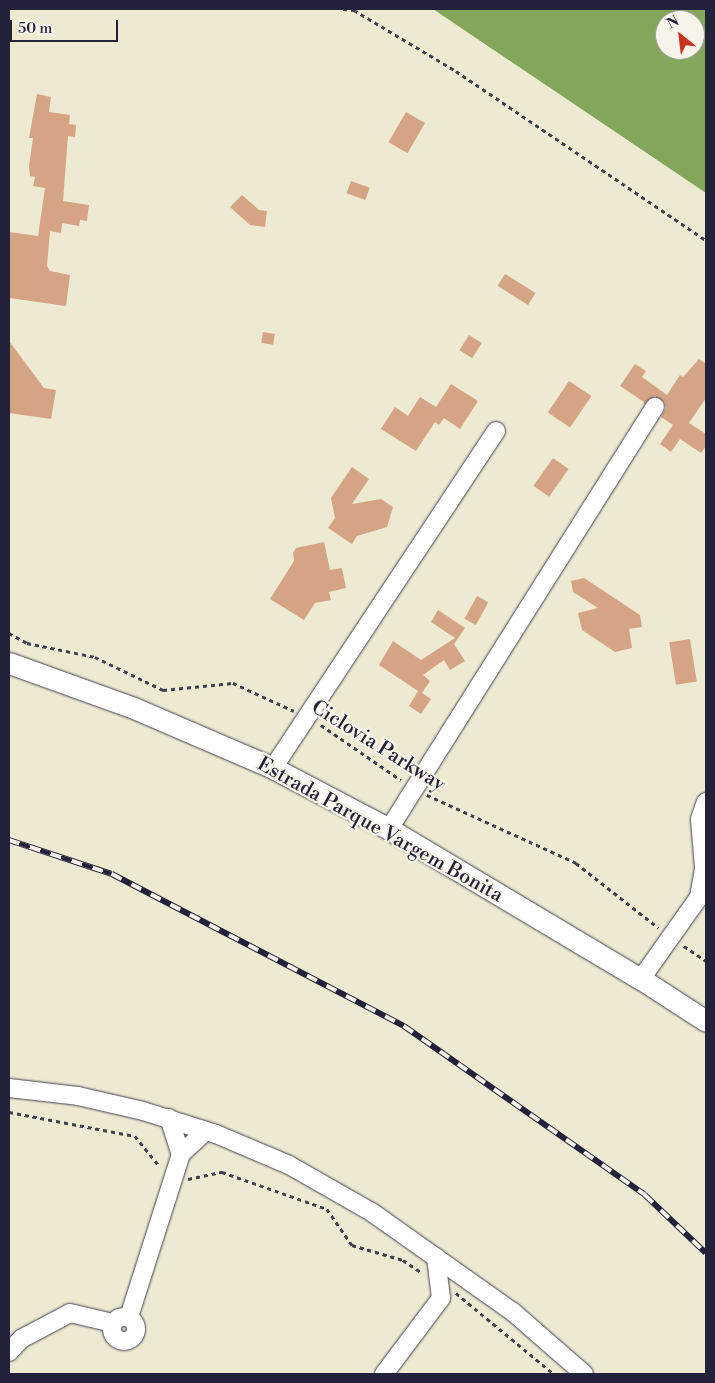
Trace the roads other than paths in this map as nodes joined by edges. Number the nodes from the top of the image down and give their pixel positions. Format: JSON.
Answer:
{"nodes":[{"id":1,"x":655,"y":407,"type":"dead end"},
{"id":2,"x":496,"y":431,"type":"dead end"},
{"id":3,"x":9,"y":662,"type":"edge"},
{"id":4,"x":273,"y":768,"type":"junction"},
{"id":5,"x":706,"y":802,"type":"edge"},
{"id":6,"x":389,"y":830,"type":"junction"},
{"id":7,"x":641,"y":979,"type":"junction"},
{"id":8,"x":706,"y":1021,"type":"edge"},
{"id":9,"x":9,"y":1088,"type":"edge"},
{"id":10,"x":169,"y":1118,"type":"junction"},
{"id":11,"x":206,"y":1131,"type":"junction"},
{"id":12,"x":181,"y":1154,"type":"junction"},
{"id":13,"x":436,"y":1257,"type":"junction"},
{"id":14,"x":9,"y":1352,"type":"edge"},
{"id":15,"x":384,"y":1374,"type":"edge"},
{"id":16,"x":584,"y":1374,"type":"edge"}],
"edges":[{"from":1,"to":6,"type":"street"},
{"from":2,"to":4,"type":"street"},
{"from":3,"to":4,"type":"main road","name":"Estrada Parque Vargem Bonita"},
{"from":4,"to":6,"type":"main road","name":"Estrada Parque Vargem Bonita"},
{"from":5,"to":7,"type":"street"},
{"from":6,"to":7,"type":"main road","name":"Estrada Parque Vargem Bonita"},
{"from":7,"to":8,"type":"main road","name":"Estrada Parque Vargem Bonita"},
{"from":9,"to":10,"type":"street"},
{"from":10,"to":11,"type":"street"},
{"from":10,"to":12,"type":"street"},
{"from":11,"to":12,"type":"street"},
{"from":11,"to":13,"type":"street"},
{"from":12,"to":14,"type":"street"},
{"from":13,"to":15,"type":"street"},
{"from":13,"to":16,"type":"street"}]}
